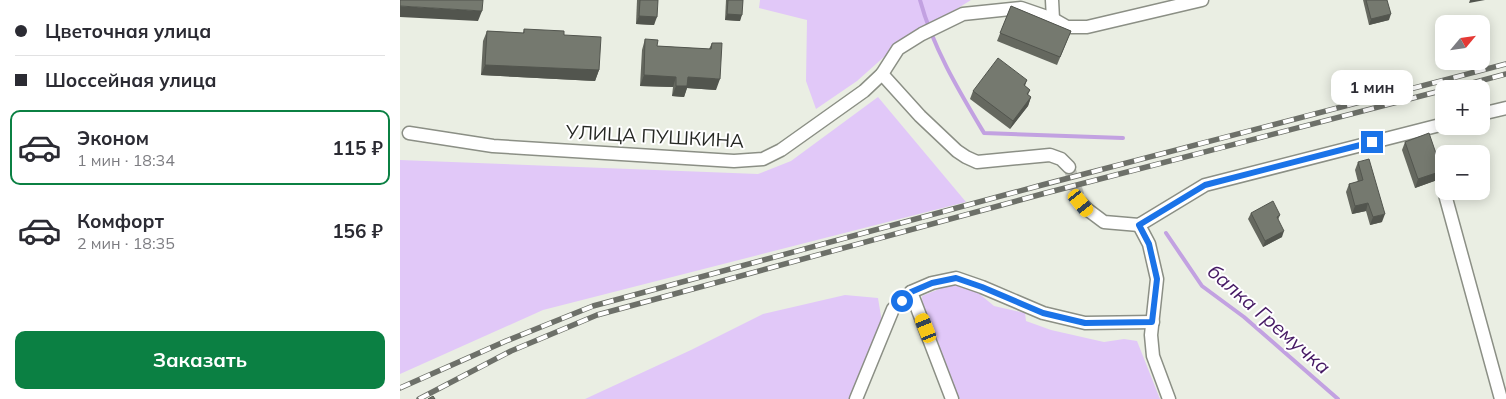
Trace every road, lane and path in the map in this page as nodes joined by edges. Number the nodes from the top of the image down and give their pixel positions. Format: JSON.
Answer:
{"nodes":[{"id":1,"x":1052,"y":0,"type":"edge"},
{"id":2,"x":1202,"y":0,"type":"edge"},
{"id":3,"x":1053,"y":19,"type":"junction"},
{"id":4,"x":882,"y":74,"type":"junction"},
{"id":5,"x":1506,"y":108,"type":"edge"},
{"id":6,"x":1490,"y":112,"type":"edge"},
{"id":7,"x":1435,"y":128,"type":"edge"},
{"id":8,"x":409,"y":133,"type":"dead end"},
{"id":9,"x":1069,"y":167,"type":"tunnel mouth"},
{"id":10,"x":1447,"y":200,"type":"edge"},
{"id":11,"x":1081,"y":203,"type":"tunnel mouth"},
{"id":12,"x":1139,"y":225,"type":"junction"},
{"id":13,"x":911,"y":292,"type":"junction"},
{"id":14,"x":1152,"y":322,"type":"junction"},
{"id":15,"x":856,"y":399,"type":"edge"},
{"id":16,"x":952,"y":399,"type":"edge"},
{"id":17,"x":1169,"y":399,"type":"edge"},
{"id":18,"x":1501,"y":399,"type":"edge"}],
"edges":[{"from":1,"to":3,"type":"street"},
{"from":2,"to":3,"type":"street","name":"УЛИЦА ПУШКИНА"},
{"from":3,"to":4,"type":"street","name":"УЛИЦА ПУШКИНА"},
{"from":4,"to":8,"type":"street","name":"УЛИЦА ПУШКИНА"},
{"from":4,"to":9,"type":"street"},
{"from":5,"to":6,"type":"street"},
{"from":7,"to":12,"type":"street"},
{"from":10,"to":18,"type":"street"},
{"from":11,"to":12,"type":"street"},
{"from":12,"to":14,"type":"street"},
{"from":13,"to":14,"type":"street"},
{"from":13,"to":15,"type":"street"},
{"from":13,"to":16,"type":"street"},
{"from":14,"to":17,"type":"street"}]}
